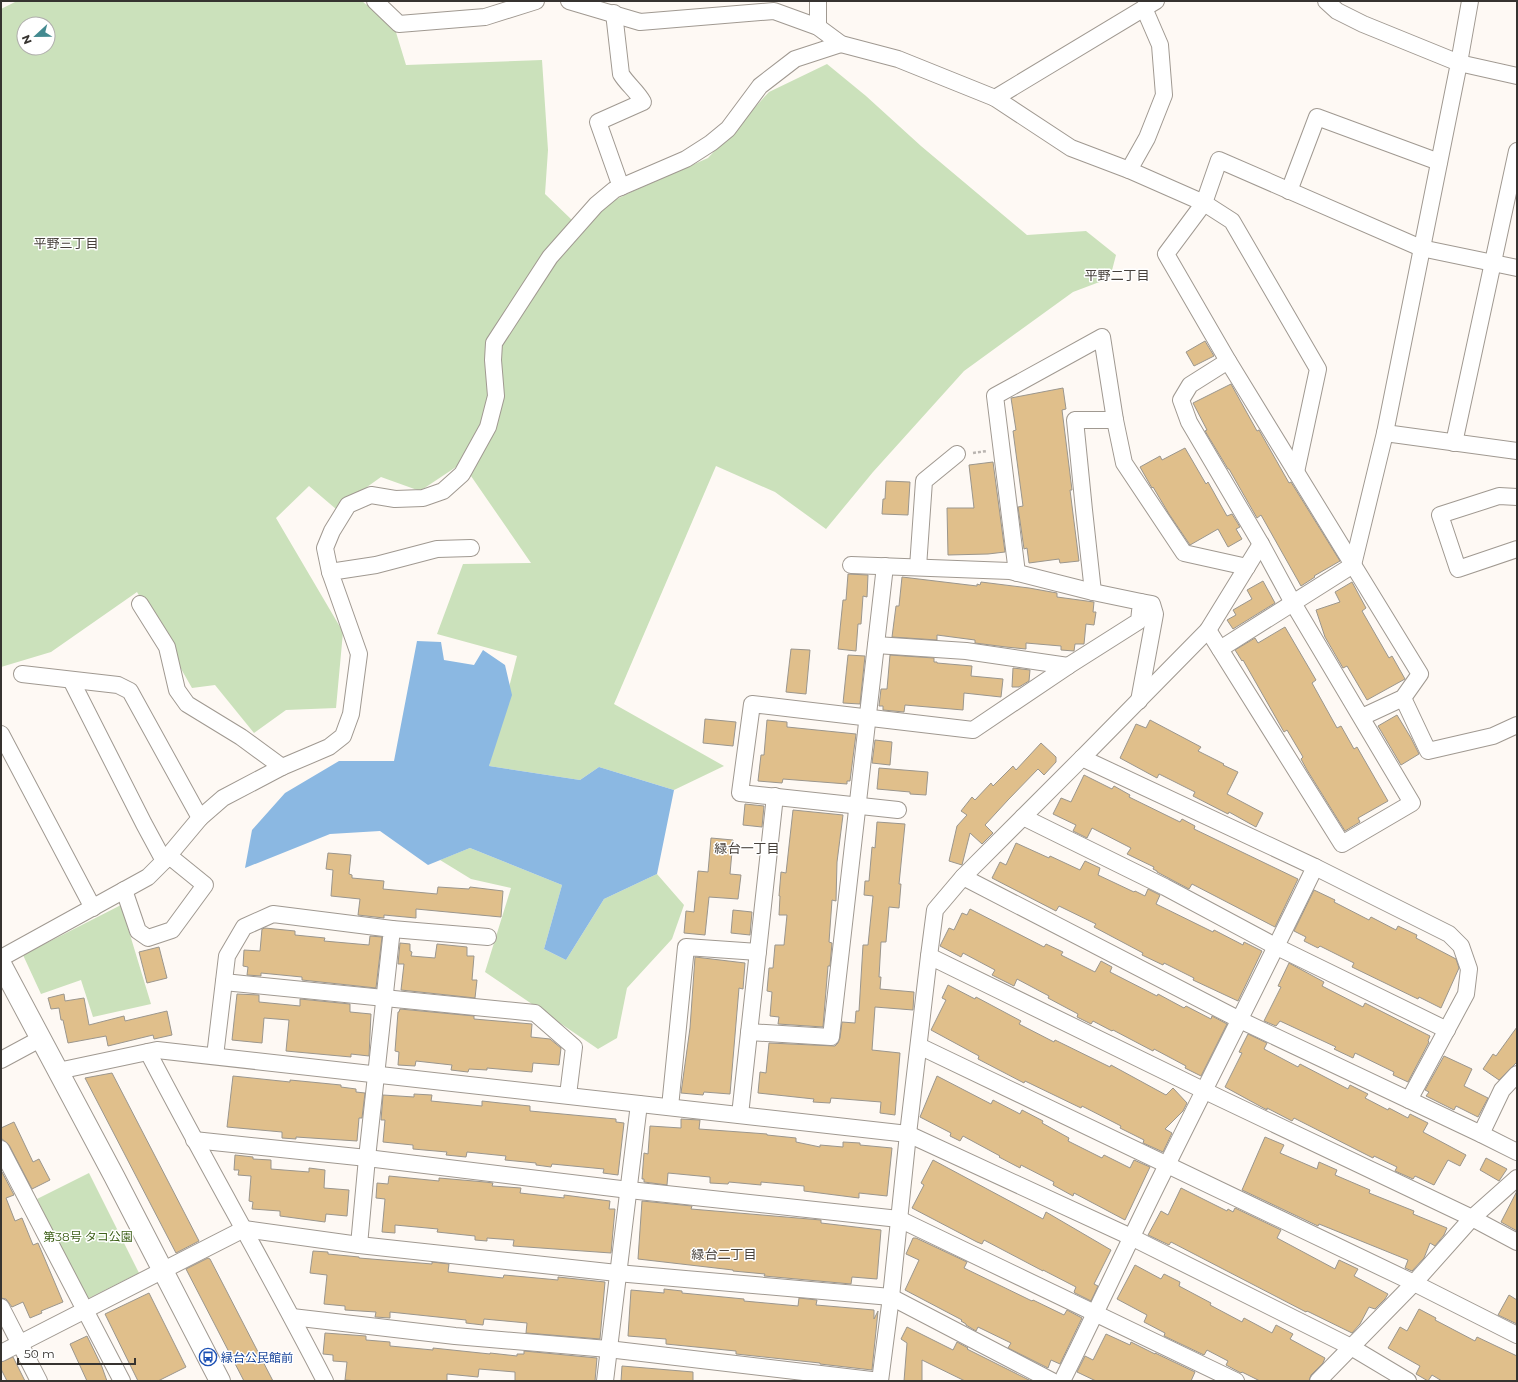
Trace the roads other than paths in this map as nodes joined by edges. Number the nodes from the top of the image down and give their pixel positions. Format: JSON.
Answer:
{"nodes":[{"id":1,"x":375,"y":1,"type":"edge"},
{"id":2,"x":536,"y":1,"type":"edge"},
{"id":3,"x":569,"y":1,"type":"edge"},
{"id":4,"x":818,"y":1,"type":"edge"},
{"id":5,"x":1326,"y":1,"type":"edge"},
{"id":6,"x":1470,"y":1,"type":"edge"},
{"id":7,"x":1150,"y":5,"type":"edge"},
{"id":8,"x":614,"y":13,"type":"junction"},
{"id":9,"x":818,"y":27,"type":"junction"},
{"id":10,"x":841,"y":44,"type":"junction"},
{"id":11,"x":1459,"y":63,"type":"junction"},
{"id":12,"x":1517,"y":76,"type":"edge"},
{"id":13,"x":995,"y":98,"type":"junction"},
{"id":14,"x":1517,"y":151,"type":"edge"},
{"id":15,"x":1439,"y":162,"type":"junction"},
{"id":16,"x":1129,"y":170,"type":"junction"},
{"id":17,"x":621,"y":187,"type":"junction"},
{"id":18,"x":1289,"y":191,"type":"junction"},
{"id":19,"x":1204,"y":202,"type":"junction"},
{"id":20,"x":1422,"y":248,"type":"junction"},
{"id":21,"x":1493,"y":263,"type":"junction"},
{"id":22,"x":1517,"y":268,"type":"edge"},
{"id":23,"x":1228,"y":361,"type":"junction"},
{"id":24,"x":1115,"y":420,"type":"junction"},
{"id":25,"x":1385,"y":433,"type":"junction"},
{"id":26,"x":1454,"y":443,"type":"junction"},
{"id":27,"x":1517,"y":451,"type":"edge"},
{"id":28,"x":957,"y":454,"type":"road end"},
{"id":29,"x":1296,"y":472,"type":"junction"},
{"id":30,"x":1517,"y":497,"type":"edge"},
{"id":31,"x":1261,"y":544,"type":"junction"},
{"id":32,"x":471,"y":548,"type":"dead end"},
{"id":33,"x":1517,"y":549,"type":"edge"},
{"id":34,"x":851,"y":565,"type":"dead end"},
{"id":35,"x":1354,"y":565,"type":"junction"},
{"id":36,"x":885,"y":566,"type":"junction"},
{"id":37,"x":918,"y":567,"type":"junction"},
{"id":38,"x":1247,"y":567,"type":"junction"},
{"id":39,"x":330,"y":572,"type":"junction"},
{"id":40,"x":1017,"y":573,"type":"junction"},
{"id":41,"x":1093,"y":592,"type":"junction"},
{"id":42,"x":1140,"y":602,"type":"junction"},
{"id":43,"x":1293,"y":603,"type":"junction"},
{"id":44,"x":140,"y":604,"type":"dead end"},
{"id":45,"x":1208,"y":630,"type":"junction"},
{"id":46,"x":876,"y":645,"type":"junction"},
{"id":47,"x":1220,"y":649,"type":"junction"},
{"id":48,"x":1068,"y":666,"type":"junction"},
{"id":49,"x":22,"y":674,"type":"dead end"},
{"id":50,"x":71,"y":680,"type":"junction"},
{"id":51,"x":1403,"y":698,"type":"junction"},
{"id":52,"x":1139,"y":701,"type":"junction"},
{"id":53,"x":1362,"y":717,"type":"junction"},
{"id":54,"x":867,"y":718,"type":"junction"},
{"id":55,"x":1517,"y":725,"type":"edge"},
{"id":56,"x":1,"y":734,"type":"edge"},
{"id":57,"x":1082,"y":758,"type":"junction"},
{"id":58,"x":282,"y":767,"type":"junction"},
{"id":59,"x":775,"y":796,"type":"junction"},
{"id":60,"x":857,"y":805,"type":"junction"},
{"id":61,"x":898,"y":810,"type":"dead end"},
{"id":62,"x":1023,"y":817,"type":"junction"},
{"id":63,"x":200,"y":818,"type":"junction"},
{"id":64,"x":166,"y":858,"type":"junction"},
{"id":65,"x":1316,"y":867,"type":"junction"},
{"id":66,"x":963,"y":877,"type":"junction"},
{"id":67,"x":124,"y":890,"type":"junction"},
{"id":68,"x":93,"y":908,"type":"junction"},
{"id":69,"x":392,"y":929,"type":"junction"},
{"id":70,"x":488,"y":937,"type":"dead end"},
{"id":71,"x":1277,"y":947,"type":"junction"},
{"id":72,"x":758,"y":952,"type":"junction"},
{"id":73,"x":929,"y":956,"type":"junction"},
{"id":74,"x":1,"y":958,"type":"edge"},
{"id":75,"x":1,"y":964,"type":"edge"},
{"id":76,"x":224,"y":982,"type":"junction"},
{"id":77,"x":384,"y":998,"type":"junction"},
{"id":78,"x":1240,"y":1020,"type":"junction"},
{"id":79,"x":1447,"y":1030,"type":"junction"},
{"id":80,"x":749,"y":1032,"type":"junction"},
{"id":81,"x":40,"y":1039,"type":"junction"},
{"id":82,"x":919,"y":1046,"type":"junction"},
{"id":83,"x":148,"y":1052,"type":"junction"},
{"id":84,"x":215,"y":1056,"type":"junction"},
{"id":85,"x":1,"y":1060,"type":"edge"},
{"id":86,"x":58,"y":1071,"type":"junction"},
{"id":87,"x":376,"y":1074,"type":"junction"},
{"id":88,"x":1517,"y":1074,"type":"edge"},
{"id":89,"x":1205,"y":1091,"type":"junction"},
{"id":90,"x":568,"y":1096,"type":"junction"},
{"id":91,"x":1409,"y":1100,"type":"junction"},
{"id":92,"x":639,"y":1104,"type":"junction"},
{"id":93,"x":670,"y":1107,"type":"junction"},
{"id":94,"x":740,"y":1115,"type":"junction"},
{"id":95,"x":908,"y":1134,"type":"junction"},
{"id":96,"x":1481,"y":1134,"type":"junction"},
{"id":97,"x":194,"y":1140,"type":"junction"},
{"id":98,"x":1,"y":1149,"type":"edge"},
{"id":99,"x":1517,"y":1152,"type":"edge"},
{"id":100,"x":367,"y":1158,"type":"junction"},
{"id":101,"x":1167,"y":1165,"type":"junction"},
{"id":102,"x":1517,"y":1178,"type":"edge"},
{"id":103,"x":629,"y":1190,"type":"junction"},
{"id":104,"x":1472,"y":1218,"type":"junction"},
{"id":105,"x":899,"y":1219,"type":"junction"},
{"id":106,"x":244,"y":1229,"type":"junction"},
{"id":107,"x":1131,"y":1237,"type":"junction"},
{"id":108,"x":1517,"y":1242,"type":"edge"},
{"id":109,"x":359,"y":1245,"type":"junction"},
{"id":110,"x":163,"y":1271,"type":"junction"},
{"id":111,"x":617,"y":1274,"type":"junction"},
{"id":112,"x":1414,"y":1283,"type":"junction"},
{"id":113,"x":891,"y":1297,"type":"junction"},
{"id":114,"x":1,"y":1307,"type":"edge"},
{"id":115,"x":86,"y":1310,"type":"junction"},
{"id":116,"x":1096,"y":1314,"type":"junction"},
{"id":117,"x":292,"y":1317,"type":"junction"},
{"id":118,"x":1517,"y":1335,"type":"edge"},
{"id":119,"x":20,"y":1344,"type":"junction"},
{"id":120,"x":1351,"y":1348,"type":"junction"},
{"id":121,"x":608,"y":1350,"type":"junction"},
{"id":122,"x":1,"y":1353,"type":"edge"},
{"id":123,"x":39,"y":1381,"type":"edge"},
{"id":124,"x":122,"y":1381,"type":"edge"},
{"id":125,"x":220,"y":1381,"type":"edge"},
{"id":126,"x":325,"y":1381,"type":"edge"},
{"id":127,"x":605,"y":1381,"type":"edge"},
{"id":128,"x":880,"y":1381,"type":"edge"},
{"id":129,"x":1052,"y":1381,"type":"edge"},
{"id":130,"x":1062,"y":1381,"type":"edge"},
{"id":131,"x":1236,"y":1381,"type":"edge"},
{"id":132,"x":1318,"y":1381,"type":"edge"},
{"id":133,"x":1408,"y":1381,"type":"edge"}],
"edges":[{"from":1,"to":2,"type":"street"},
{"from":3,"to":8,"type":"street"},
{"from":4,"to":9,"type":"street"},
{"from":5,"to":11,"type":"street"},
{"from":6,"to":11,"type":"street"},
{"from":7,"to":13,"type":"street"},
{"from":7,"to":16,"type":"street"},
{"from":8,"to":9,"type":"street"},
{"from":8,"to":17,"type":"street"},
{"from":9,"to":10,"type":"street"},
{"from":10,"to":13,"type":"street"},
{"from":10,"to":17,"type":"street"},
{"from":11,"to":12,"type":"street"},
{"from":11,"to":15,"type":"street"},
{"from":13,"to":16,"type":"street"},
{"from":14,"to":21,"type":"street"},
{"from":15,"to":18,"type":"street"},
{"from":15,"to":20,"type":"street"},
{"from":16,"to":19,"type":"street"},
{"from":17,"to":39,"type":"street"},
{"from":18,"to":19,"type":"street"},
{"from":18,"to":20,"type":"street"},
{"from":19,"to":23,"type":"street"},
{"from":19,"to":29,"type":"street"},
{"from":20,"to":21,"type":"street"},
{"from":20,"to":25,"type":"street"},
{"from":21,"to":22,"type":"street"},
{"from":21,"to":26,"type":"street"},
{"from":23,"to":29,"type":"street"},
{"from":23,"to":31,"type":"street"},
{"from":24,"to":38,"type":"street"},
{"from":24,"to":40,"type":"street"},
{"from":24,"to":41,"type":"street"},
{"from":25,"to":26,"type":"street"},
{"from":25,"to":35,"type":"street"},
{"from":26,"to":27,"type":"street"},
{"from":28,"to":37,"type":"street"},
{"from":29,"to":35,"type":"street"},
{"from":30,"to":33,"type":"street"},
{"from":31,"to":38,"type":"street"},
{"from":31,"to":43,"type":"street"},
{"from":32,"to":39,"type":"street"},
{"from":34,"to":36,"type":"street"},
{"from":35,"to":43,"type":"street"},
{"from":35,"to":51,"type":"street"},
{"from":36,"to":37,"type":"street"},
{"from":36,"to":46,"type":"street"},
{"from":37,"to":40,"type":"street"},
{"from":38,"to":45,"type":"street"},
{"from":39,"to":58,"type":"street"},
{"from":40,"to":41,"type":"street"},
{"from":41,"to":42,"type":"street"},
{"from":42,"to":48,"type":"street"},
{"from":42,"to":52,"type":"street"},
{"from":43,"to":47,"type":"street"},
{"from":43,"to":53,"type":"street"},
{"from":44,"to":58,"type":"street"},
{"from":45,"to":47,"type":"street"},
{"from":45,"to":52,"type":"street"},
{"from":46,"to":48,"type":"street"},
{"from":46,"to":54,"type":"street"},
{"from":47,"to":53,"type":"street"},
{"from":48,"to":54,"type":"street"},
{"from":49,"to":50,"type":"street"},
{"from":50,"to":63,"type":"street"},
{"from":50,"to":64,"type":"street"},
{"from":51,"to":53,"type":"street"},
{"from":51,"to":55,"type":"street"},
{"from":52,"to":57,"type":"street"},
{"from":54,"to":59,"type":"street"},
{"from":54,"to":60,"type":"street"},
{"from":56,"to":68,"type":"street"},
{"from":57,"to":62,"type":"street"},
{"from":57,"to":65,"type":"street"},
{"from":58,"to":63,"type":"street"},
{"from":59,"to":60,"type":"street"},
{"from":59,"to":72,"type":"street"},
{"from":60,"to":61,"type":"street"},
{"from":60,"to":80,"type":"street"},
{"from":62,"to":66,"type":"street"},
{"from":62,"to":71,"type":"street"},
{"from":63,"to":64,"type":"street"},
{"from":64,"to":67,"type":"street"},
{"from":64,"to":67,"type":"street"},
{"from":65,"to":71,"type":"street"},
{"from":65,"to":79,"type":"street"},
{"from":66,"to":73,"type":"street"},
{"from":66,"to":78,"type":"street"},
{"from":67,"to":68,"type":"street"},
{"from":68,"to":74,"type":"street"},
{"from":69,"to":70,"type":"street"},
{"from":69,"to":76,"type":"street"},
{"from":69,"to":77,"type":"street"},
{"from":71,"to":78,"type":"street"},
{"from":71,"to":79,"type":"street"},
{"from":72,"to":80,"type":"street"},
{"from":72,"to":93,"type":"street"},
{"from":73,"to":82,"type":"street"},
{"from":73,"to":89,"type":"street"},
{"from":75,"to":81,"type":"street"},
{"from":76,"to":77,"type":"street"},
{"from":76,"to":84,"type":"street"},
{"from":77,"to":87,"type":"street"},
{"from":77,"to":90,"type":"street"},
{"from":78,"to":89,"type":"street"},
{"from":78,"to":91,"type":"street"},
{"from":79,"to":91,"type":"street"},
{"from":80,"to":94,"type":"street"},
{"from":81,"to":85,"type":"street"},
{"from":81,"to":86,"type":"street"},
{"from":82,"to":95,"type":"street"},
{"from":82,"to":101,"type":"street"},
{"from":83,"to":84,"type":"street"},
{"from":83,"to":86,"type":"street"},
{"from":83,"to":97,"type":"street"},
{"from":84,"to":87,"type":"street"},
{"from":86,"to":110,"type":"street"},
{"from":87,"to":90,"type":"street"},
{"from":87,"to":100,"type":"street"},
{"from":88,"to":96,"type":"street"},
{"from":89,"to":101,"type":"street"},
{"from":89,"to":104,"type":"street"},
{"from":90,"to":92,"type":"street"},
{"from":91,"to":96,"type":"street"},
{"from":92,"to":93,"type":"street"},
{"from":92,"to":103,"type":"street"},
{"from":93,"to":94,"type":"street"},
{"from":94,"to":95,"type":"street"},
{"from":95,"to":105,"type":"street"},
{"from":95,"to":107,"type":"street"},
{"from":96,"to":99,"type":"street"},
{"from":97,"to":100,"type":"street"},
{"from":97,"to":106,"type":"street"},
{"from":98,"to":115,"type":"street"},
{"from":100,"to":103,"type":"street"},
{"from":100,"to":109,"type":"street"},
{"from":101,"to":107,"type":"street"},
{"from":101,"to":112,"type":"street"},
{"from":102,"to":104,"type":"street"},
{"from":103,"to":105,"type":"street"},
{"from":103,"to":111,"type":"street"},
{"from":104,"to":108,"type":"street"},
{"from":104,"to":112,"type":"street"},
{"from":105,"to":113,"type":"street"},
{"from":105,"to":116,"type":"street"},
{"from":106,"to":109,"type":"street"},
{"from":106,"to":110,"type":"street"},
{"from":106,"to":117,"type":"street"},
{"from":107,"to":116,"type":"street"},
{"from":107,"to":120,"type":"street"},
{"from":109,"to":111,"type":"street"},
{"from":110,"to":115,"type":"street"},
{"from":110,"to":125,"type":"street"},
{"from":111,"to":113,"type":"street"},
{"from":111,"to":121,"type":"street"},
{"from":112,"to":118,"type":"street"},
{"from":112,"to":120,"type":"street"},
{"from":113,"to":128,"type":"street"},
{"from":113,"to":129,"type":"street"},
{"from":114,"to":119,"type":"street"},
{"from":115,"to":119,"type":"street"},
{"from":115,"to":124,"type":"street"},
{"from":116,"to":130,"type":"street"},
{"from":116,"to":131,"type":"street"},
{"from":117,"to":121,"type":"street"},
{"from":117,"to":126,"type":"street"},
{"from":119,"to":122,"type":"street"},
{"from":119,"to":123,"type":"street"},
{"from":120,"to":132,"type":"street"},
{"from":120,"to":133,"type":"street"},
{"from":121,"to":127,"type":"street"},
{"from":121,"to":128,"type":"street"}]}
